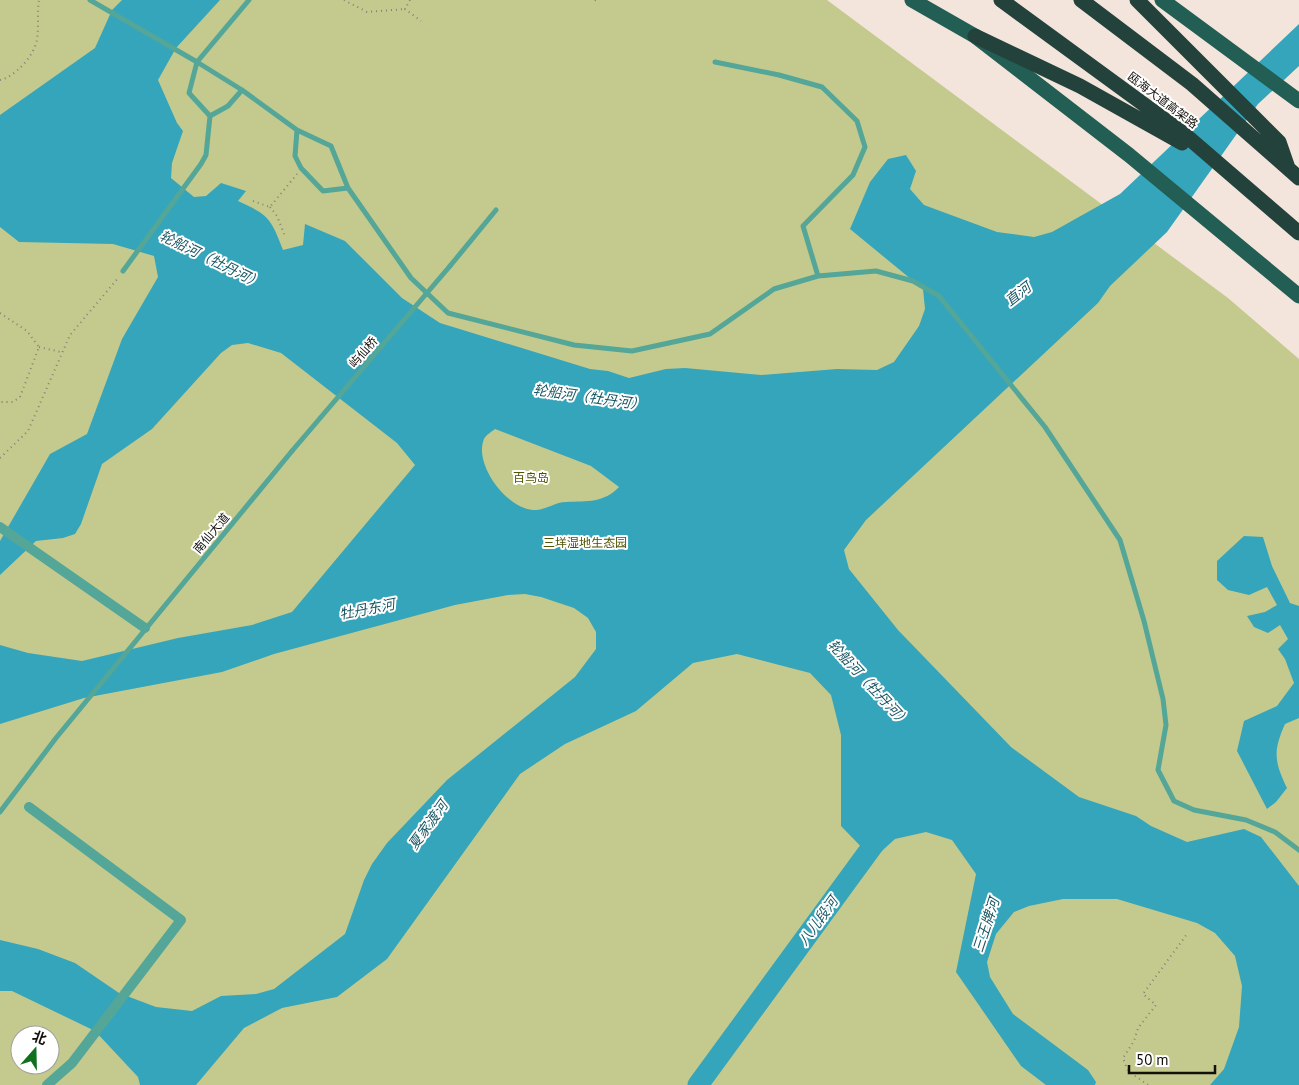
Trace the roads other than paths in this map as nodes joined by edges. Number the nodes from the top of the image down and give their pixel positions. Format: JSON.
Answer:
{"nodes":[{"id":1,"x":90,"y":0,"type":"edge"},
{"id":2,"x":249,"y":0,"type":"edge"},
{"id":3,"x":912,"y":0,"type":"edge"},
{"id":4,"x":1001,"y":0,"type":"edge"},
{"id":5,"x":1081,"y":0,"type":"edge"},
{"id":6,"x":1137,"y":0,"type":"edge"},
{"id":7,"x":1162,"y":0,"type":"edge"},
{"id":8,"x":975,"y":36,"type":"junction"},
{"id":9,"x":198,"y":62,"type":"junction"},
{"id":10,"x":715,"y":62,"type":"dead end"},
{"id":11,"x":242,"y":90,"type":"junction"},
{"id":12,"x":1299,"y":100,"type":"edge"},
{"id":13,"x":210,"y":116,"type":"junction"},
{"id":14,"x":1160,"y":123,"type":"junction"},
{"id":15,"x":297,"y":130,"type":"junction"},
{"id":16,"x":1275,"y":148,"type":"junction"},
{"id":17,"x":1294,"y":174,"type":"edge"},
{"id":18,"x":348,"y":188,"type":"junction"},
{"id":19,"x":496,"y":210,"type":"dead end"},
{"id":20,"x":1299,"y":233,"type":"edge"},
{"id":21,"x":123,"y":271,"type":"road end"},
{"id":22,"x":818,"y":276,"type":"junction"},
{"id":23,"x":1299,"y":296,"type":"edge"},
{"id":24,"x":292,"y":451,"type":"joint"},
{"id":25,"x":0,"y":527,"type":"edge"},
{"id":26,"x":145,"y":628,"type":"junction"},
{"id":27,"x":29,"y":807,"type":"dead end"},
{"id":28,"x":0,"y":812,"type":"edge"},
{"id":29,"x":1299,"y":850,"type":"edge"},
{"id":30,"x":48,"y":1085,"type":"edge"}],
"edges":[{"from":1,"to":9,"type":"lane"},
{"from":2,"to":9,"type":"lane"},
{"from":3,"to":8,"type":"main road"},
{"from":4,"to":14,"type":"highway","name":"瓯海大道高架路"},
{"from":5,"to":16,"type":"highway"},
{"from":6,"to":16,"type":"highway"},
{"from":7,"to":12,"type":"main road"},
{"from":8,"to":14,"type":"highway"},
{"from":8,"to":23,"type":"main road"},
{"from":9,"to":11,"type":"lane"},
{"from":9,"to":13,"type":"lane"},
{"from":10,"to":22,"type":"lane"},
{"from":11,"to":13,"type":"lane"},
{"from":11,"to":15,"type":"lane"},
{"from":13,"to":21,"type":"lane"},
{"from":14,"to":20,"type":"highway"},
{"from":15,"to":18,"type":"lane"},
{"from":15,"to":18,"type":"lane"},
{"from":16,"to":17,"type":"highway"},
{"from":18,"to":22,"type":"lane"},
{"from":19,"to":24,"type":"lane","name":"屿仙桥","bridge":true},
{"from":22,"to":29,"type":"lane"},
{"from":24,"to":26,"type":"lane","name":"南仙大道"},
{"from":25,"to":26,"type":"street"},
{"from":26,"to":28,"type":"lane","name":"南仙大道"},
{"from":27,"to":30,"type":"street"}]}
